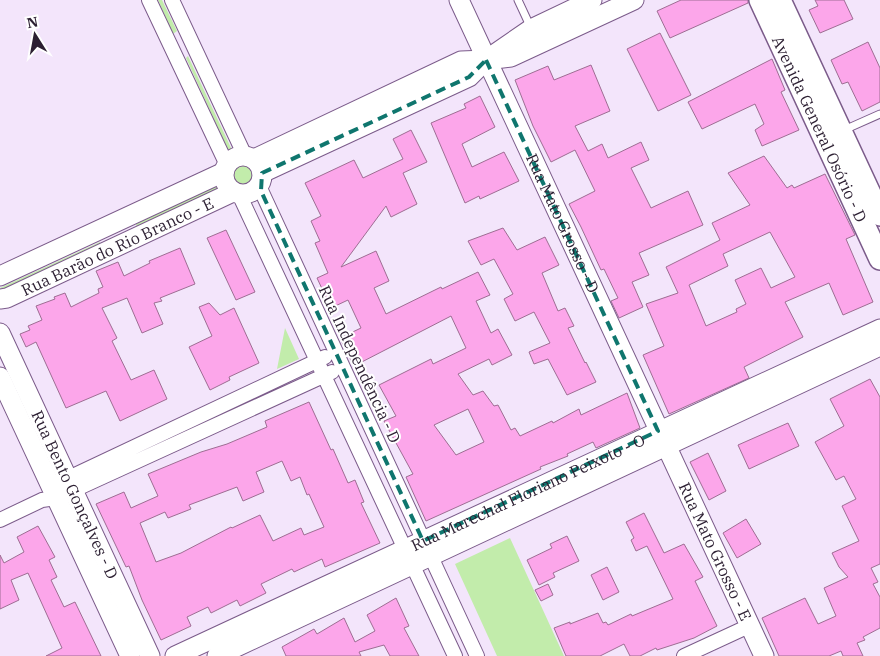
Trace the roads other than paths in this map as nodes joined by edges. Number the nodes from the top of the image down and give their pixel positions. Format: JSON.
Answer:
{"nodes":[{"id":1,"x":149,"y":0,"type":"edge"},
{"id":2,"x":172,"y":0,"type":"edge"},
{"id":3,"x":458,"y":0,"type":"edge"},
{"id":4,"x":518,"y":0,"type":"edge"},
{"id":5,"x":634,"y":0,"type":"edge"},
{"id":6,"x":760,"y":0,"type":"edge"},
{"id":7,"x":780,"y":0,"type":"edge"},
{"id":8,"x":597,"y":5,"type":"edge"},
{"id":9,"x":531,"y":29,"type":"junction"},
{"id":10,"x":189,"y":37,"type":"junction"},
{"id":11,"x":170,"y":46,"type":"junction"},
{"id":12,"x":486,"y":60,"type":"junction"},
{"id":13,"x":880,"y":114,"type":"edge"},
{"id":14,"x":841,"y":131,"type":"junction"},
{"id":15,"x":255,"y":168,"type":"junction"},
{"id":16,"x":225,"y":169,"type":"junction"},
{"id":17,"x":236,"y":193,"type":"junction"},
{"id":18,"x":880,"y":215,"type":"edge"},
{"id":19,"x":115,"y":223,"type":"junction"},
{"id":20,"x":125,"y":243,"type":"junction"},
{"id":21,"x":292,"y":258,"type":"junction"},
{"id":22,"x":880,"y":259,"type":"edge"},
{"id":23,"x":274,"y":266,"type":"junction"},
{"id":24,"x":0,"y":276,"type":"edge"},
{"id":25,"x":0,"y":299,"type":"edge"},
{"id":26,"x":880,"y":328,"type":"edge"},
{"id":27,"x":0,"y":333,"type":"edge"},
{"id":28,"x":880,"y":346,"type":"edge"},
{"id":29,"x":336,"y":352,"type":"junction"},
{"id":30,"x":318,"y":360,"type":"junction"},
{"id":31,"x":342,"y":367,"type":"junction"},
{"id":32,"x":325,"y":375,"type":"junction"},
{"id":33,"x":0,"y":377,"type":"edge"},
{"id":34,"x":787,"y":381,"type":"junction"},
{"id":35,"x":34,"y":405,"type":"junction"},
{"id":36,"x":17,"y":414,"type":"junction"},
{"id":37,"x":196,"y":418,"type":"junction"},
{"id":38,"x":370,"y":427,"type":"junction"},
{"id":39,"x":203,"y":431,"type":"junction"},
{"id":40,"x":353,"y":436,"type":"junction"},
{"id":41,"x":662,"y":439,"type":"junction"},
{"id":42,"x":71,"y":484,"type":"junction"},
{"id":43,"x":50,"y":495,"type":"junction"},
{"id":44,"x":0,"y":520,"type":"edge"},
{"id":45,"x":427,"y":548,"type":"junction"},
{"id":46,"x":104,"y":555,"type":"junction"},
{"id":47,"x":409,"y":556,"type":"junction"},
{"id":48,"x":86,"y":563,"type":"junction"},
{"id":49,"x":283,"y":615,"type":"junction"},
{"id":50,"x":749,"y":626,"type":"junction"},
{"id":51,"x":130,"y":656,"type":"edge"},
{"id":52,"x":150,"y":656,"type":"edge"},
{"id":53,"x":174,"y":656,"type":"edge"},
{"id":54,"x":217,"y":656,"type":"edge"},
{"id":55,"x":456,"y":656,"type":"edge"},
{"id":56,"x":477,"y":656,"type":"edge"},
{"id":57,"x":684,"y":656,"type":"edge"},
{"id":58,"x":764,"y":656,"type":"edge"}],
"edges":[{"from":1,"to":11,"type":"street"},
{"from":2,"to":10,"type":"street","name":"Rua Independência - D"},
{"from":3,"to":12,"type":"street","name":"Rua Mato Grosso - D"},
{"from":4,"to":9,"type":"lane"},
{"from":5,"to":8,"type":"street"},
{"from":6,"to":22,"type":"main road","name":"Avenida General Osório - D"},
{"from":7,"to":14,"type":"main road","name":"Avenida General Osório - D"},
{"from":8,"to":9,"type":"street"},
{"from":8,"to":12,"type":"street"},
{"from":9,"to":12,"type":"street"},
{"from":10,"to":11,"type":"street"},
{"from":10,"to":15,"type":"street","name":"Rua Independência - D"},
{"from":11,"to":16,"type":"street"},
{"from":12,"to":15,"type":"street"},
{"from":12,"to":41,"type":"street","name":"Rua Mato Grosso - D"},
{"from":13,"to":14,"type":"lane"},
{"from":14,"to":18,"type":"main road","name":"Avenida General Osório - D"},
{"from":15,"to":16,"type":"street"},
{"from":15,"to":17,"type":"street"},
{"from":15,"to":21,"type":"street","name":"Rua Independência - D"},
{"from":16,"to":17,"type":"street"},
{"from":16,"to":19,"type":"street","name":"Rua Barão do Rio Branco - E"},
{"from":17,"to":20,"type":"street","name":"Rua Barão do Rio Branco - E"},
{"from":17,"to":23,"type":"street"},
{"from":19,"to":20,"type":"street"},
{"from":19,"to":24,"type":"street","name":"Rua Barão do Rio Branco - E"},
{"from":20,"to":25,"type":"street","name":"Rua Barão do Rio Branco - E"},
{"from":21,"to":23,"type":"street"},
{"from":21,"to":29,"type":"street","name":"Rua Independência - D"},
{"from":23,"to":30,"type":"street"},
{"from":26,"to":34,"type":"street","name":"Rua Marechal Floriano Peixoto - O"},
{"from":27,"to":35,"type":"street","name":"Rua Bento Gonçalves - D"},
{"from":28,"to":34,"type":"street","name":"Rua Marechal Floriano Peixoto - O"},
{"from":29,"to":30,"type":"street"},
{"from":29,"to":31,"type":"street","name":"Rua Independência - D"},
{"from":30,"to":32,"type":"street"},
{"from":30,"to":37,"type":"street"},
{"from":31,"to":32,"type":"street"},
{"from":31,"to":38,"type":"street","name":"Rua Independência - D"},
{"from":32,"to":39,"type":"street"},
{"from":32,"to":40,"type":"street"},
{"from":33,"to":36,"type":"street","name":"Rua Bento Gonçalves - D"},
{"from":34,"to":41,"type":"street","name":"Rua Marechal Floriano Peixoto - O"},
{"from":35,"to":36,"type":"street"},
{"from":35,"to":42,"type":"street","name":"Rua Bento Gonçalves - D"},
{"from":36,"to":43,"type":"street","name":"Rua Bento Gonçalves - D"},
{"from":37,"to":39,"type":"street"},
{"from":37,"to":42,"type":"street"},
{"from":38,"to":40,"type":"street"},
{"from":38,"to":45,"type":"street","name":"Rua Independência - D"},
{"from":39,"to":42,"type":"street"},
{"from":40,"to":47,"type":"street"},
{"from":41,"to":45,"type":"street","name":"Rua Marechal Floriano Peixoto - O"},
{"from":41,"to":50,"type":"street","name":"Rua Mato Grosso - E"},
{"from":42,"to":43,"type":"street"},
{"from":42,"to":46,"type":"street","name":"Rua Bento Gonçalves - D"},
{"from":43,"to":44,"type":"street"},
{"from":43,"to":48,"type":"street","name":"Rua Bento Gonçalves - D"},
{"from":45,"to":47,"type":"street","name":"Rua Marechal Floriano Peixoto - O"},
{"from":45,"to":56,"type":"street","name":"Rua Independência - D"},
{"from":46,"to":48,"type":"street"},
{"from":46,"to":52,"type":"street","name":"Rua Bento Gonçalves - D"},
{"from":47,"to":49,"type":"street","name":"Rua Marechal Floriano Peixoto - O"},
{"from":47,"to":55,"type":"street"},
{"from":48,"to":51,"type":"street","name":"Rua Bento Gonçalves - D"},
{"from":49,"to":53,"type":"street","name":"Rua Marechal Floriano Peixoto - O"},
{"from":49,"to":54,"type":"street","name":"Rua Marechal Floriano Peixoto - O"},
{"from":50,"to":57,"type":"street"},
{"from":50,"to":58,"type":"street","name":"Rua Mato Grosso - E"}]}
